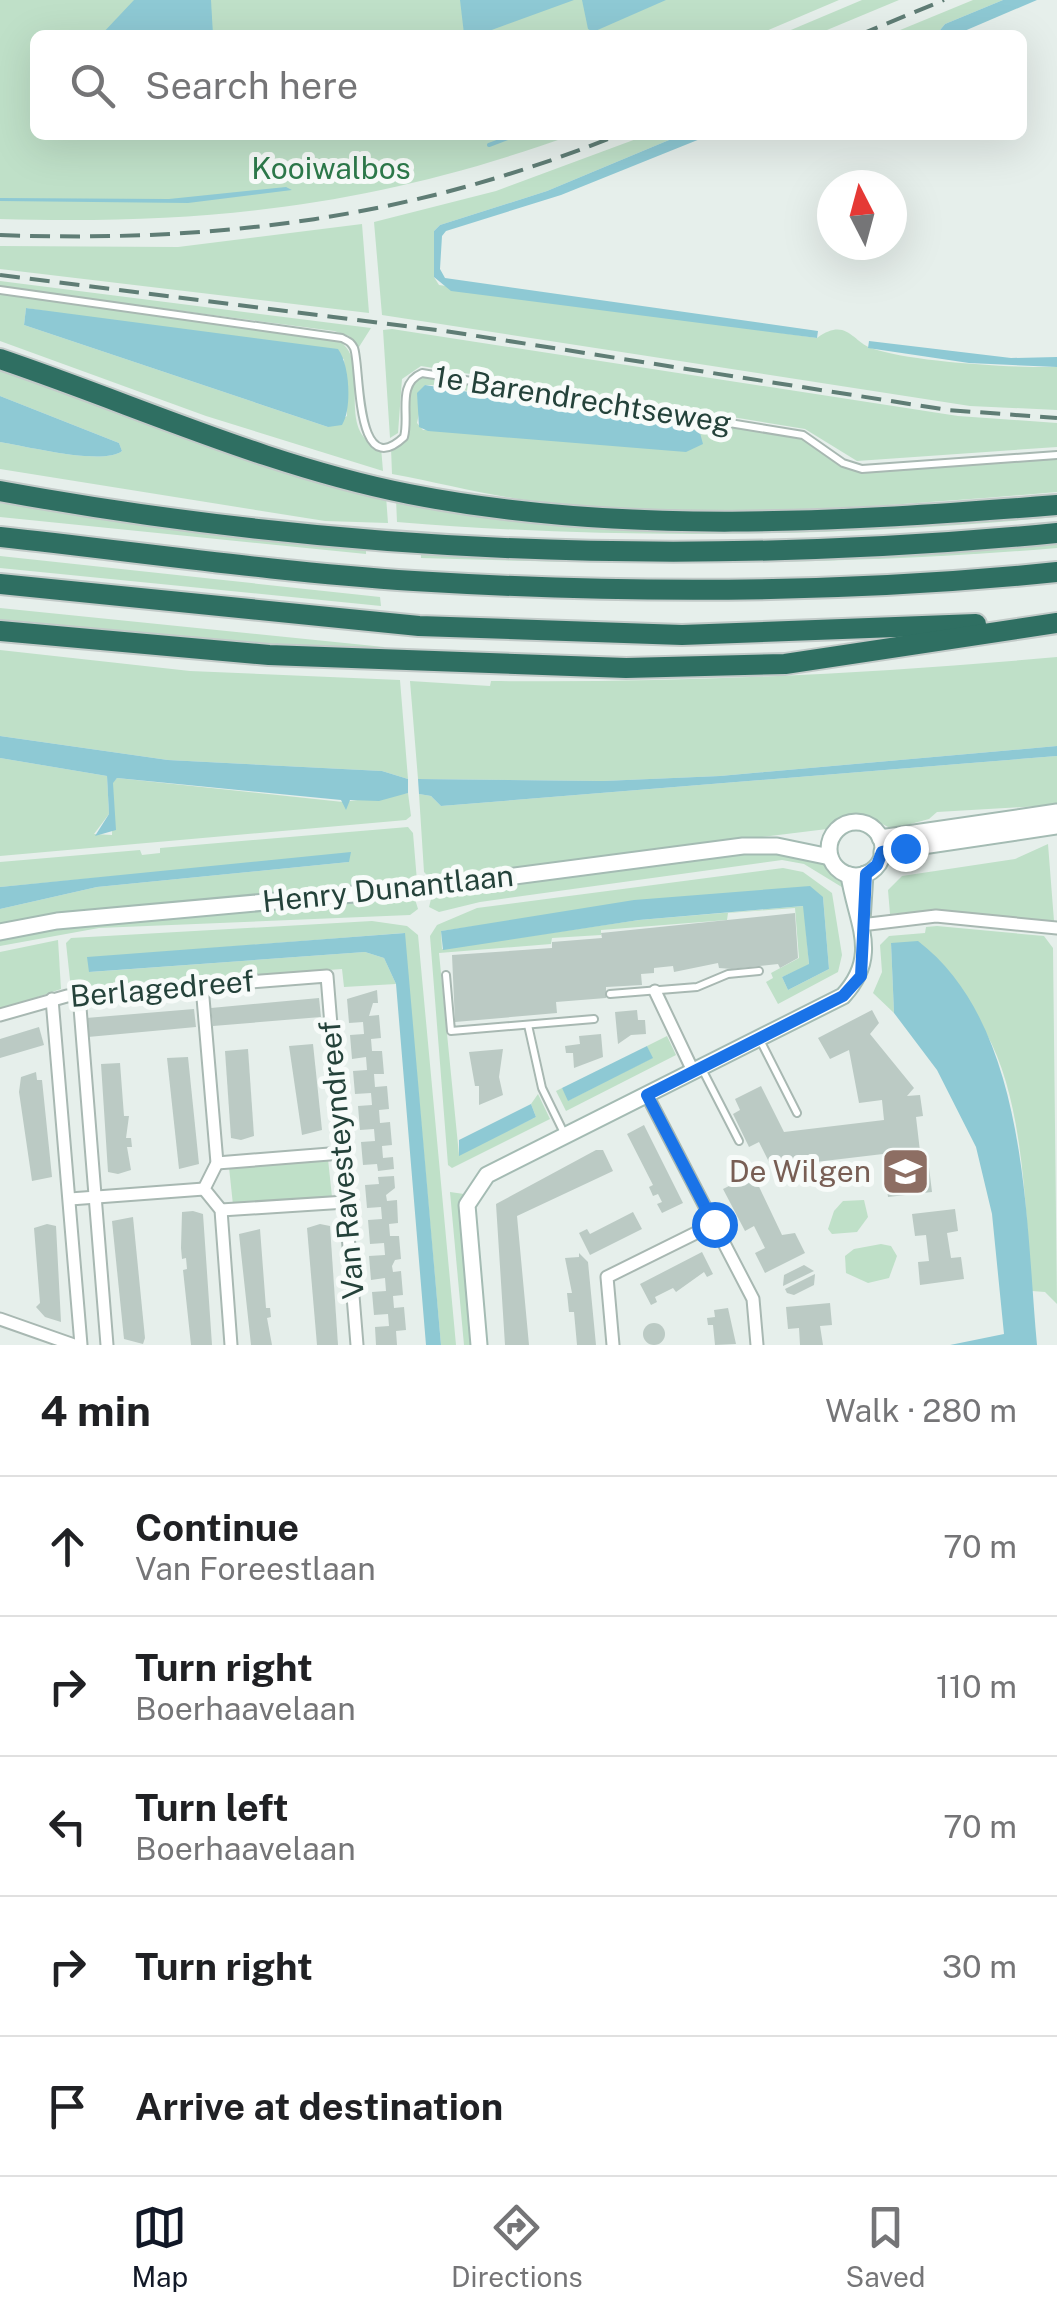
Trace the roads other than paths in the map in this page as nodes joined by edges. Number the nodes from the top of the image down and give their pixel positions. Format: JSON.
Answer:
{"nodes":[{"id":1,"x":0,"y":290,"type":"edge"},
{"id":2,"x":0,"y":359,"type":"edge"},
{"id":3,"x":1057,"y":455,"type":"edge"},
{"id":4,"x":0,"y":491,"type":"edge"},
{"id":5,"x":1057,"y":505,"type":"edge"},
{"id":6,"x":1057,"y":533,"type":"edge"},
{"id":7,"x":0,"y":537,"type":"edge"},
{"id":8,"x":1057,"y":572,"type":"edge"},
{"id":9,"x":6,"y":586,"type":"edge"},
{"id":10,"x":1057,"y":622,"type":"edge"},
{"id":11,"x":0,"y":631,"type":"edge"},
{"id":12,"x":1057,"y":812,"type":"edge"},
{"id":13,"x":1057,"y":826,"type":"edge"},
{"id":14,"x":832,"y":838,"type":"junction"},
{"id":15,"x":881,"y":845,"type":"junction"},
{"id":16,"x":777,"y":846,"type":"junction"},
{"id":17,"x":830,"y":857,"type":"junction"},
{"id":18,"x":857,"y":874,"type":"junction"},
{"id":19,"x":861,"y":924,"type":"junction"},
{"id":20,"x":1057,"y":929,"type":"edge"},
{"id":21,"x":0,"y":932,"type":"edge"},
{"id":22,"x":759,"y":971,"type":"dead end"},
{"id":23,"x":446,"y":975,"type":"dead end"},
{"id":24,"x":326,"y":976,"type":"joint"},
{"id":25,"x":202,"y":986,"type":"junction"},
{"id":26,"x":656,"y":991,"type":"junction"},
{"id":27,"x":610,"y":994,"type":"dead end"},
{"id":28,"x":79,"y":995,"type":"junction"},
{"id":29,"x":52,"y":999,"type":"junction"},
{"id":30,"x":0,"y":1015,"type":"edge"},
{"id":31,"x":594,"y":1019,"type":"dead end"},
{"id":32,"x":528,"y":1025,"type":"junction"},
{"id":33,"x":759,"y":1038,"type":"junction"},
{"id":34,"x":697,"y":1068,"type":"junction"},
{"id":35,"x":647,"y":1095,"type":"junction"},
{"id":36,"x":796,"y":1112,"type":"dead end"},
{"id":37,"x":566,"y":1136,"type":"junction"},
{"id":38,"x":739,"y":1141,"type":"dead end"},
{"id":39,"x":342,"y":1153,"type":"junction"},
{"id":40,"x":217,"y":1163,"type":"junction"},
{"id":41,"x":204,"y":1189,"type":"junction"},
{"id":42,"x":96,"y":1197,"type":"junction"},
{"id":43,"x":70,"y":1199,"type":"junction"},
{"id":44,"x":346,"y":1202,"type":"junction"},
{"id":45,"x":221,"y":1210,"type":"junction"},
{"id":46,"x":714,"y":1224,"type":"junction"},
{"id":47,"x":0,"y":1319,"type":"edge"},
{"id":48,"x":78,"y":1345,"type":"edge"},
{"id":49,"x":107,"y":1345,"type":"edge"},
{"id":50,"x":231,"y":1345,"type":"edge"},
{"id":51,"x":358,"y":1345,"type":"edge"},
{"id":52,"x":479,"y":1345,"type":"edge"},
{"id":53,"x":613,"y":1345,"type":"edge"},
{"id":54,"x":756,"y":1345,"type":"edge"}],
"edges":[{"from":1,"to":3,"type":"lane","name":"1e Barendrechtseweg"},
{"from":2,"to":5,"type":"highway"},
{"from":4,"to":6,"type":"highway"},
{"from":7,"to":8,"type":"highway"},
{"from":9,"to":10,"type":"highway"},
{"from":10,"to":11,"type":"highway"},
{"from":12,"to":15,"type":"main road"},
{"from":13,"to":15,"type":"main road"},
{"from":14,"to":15,"type":"main road"},
{"from":14,"to":16,"type":"main road","name":"Henry Dunantlaan"},
{"from":14,"to":17,"type":"main road"},
{"from":15,"to":18,"type":"main road"},
{"from":16,"to":17,"type":"main road","name":"Henry Dunantlaan"},
{"from":16,"to":21,"type":"main road","name":"Henry Dunantlaan"},
{"from":17,"to":18,"type":"main road"},
{"from":18,"to":19,"type":"main road"},
{"from":19,"to":20,"type":"street"},
{"from":19,"to":33,"type":"main road"},
{"from":22,"to":26,"type":"lane"},
{"from":23,"to":32,"type":"lane"},
{"from":24,"to":25,"type":"street","name":"Berlagedreef"},
{"from":24,"to":39,"type":"street","name":"Van Ravesteyndreef"},
{"from":25,"to":28,"type":"street","name":"Berlagedreef"},
{"from":25,"to":40,"type":"street"},
{"from":26,"to":27,"type":"lane"},
{"from":26,"to":34,"type":"street"},
{"from":28,"to":29,"type":"street","name":"Berlagedreef"},
{"from":28,"to":42,"type":"street"},
{"from":29,"to":30,"type":"street","name":"Berlagedreef"},
{"from":29,"to":43,"type":"street"},
{"from":31,"to":32,"type":"lane"},
{"from":32,"to":37,"type":"lane"},
{"from":33,"to":34,"type":"main road"},
{"from":33,"to":36,"type":"lane"},
{"from":34,"to":35,"type":"main road"},
{"from":34,"to":38,"type":"lane"},
{"from":35,"to":37,"type":"main road"},
{"from":35,"to":46,"type":"street"},
{"from":37,"to":52,"type":"main road"},
{"from":39,"to":40,"type":"street"},
{"from":39,"to":44,"type":"street","name":"Van Ravesteyndreef"},
{"from":40,"to":41,"type":"street"},
{"from":41,"to":42,"type":"street"},
{"from":41,"to":45,"type":"street"},
{"from":42,"to":43,"type":"street"},
{"from":42,"to":49,"type":"street"},
{"from":43,"to":48,"type":"street"},
{"from":44,"to":45,"type":"street"},
{"from":44,"to":51,"type":"street","name":"Van Ravesteyndreef"},
{"from":45,"to":50,"type":"street"},
{"from":46,"to":53,"type":"street"},
{"from":46,"to":54,"type":"street"},
{"from":47,"to":48,"type":"street"}]}
